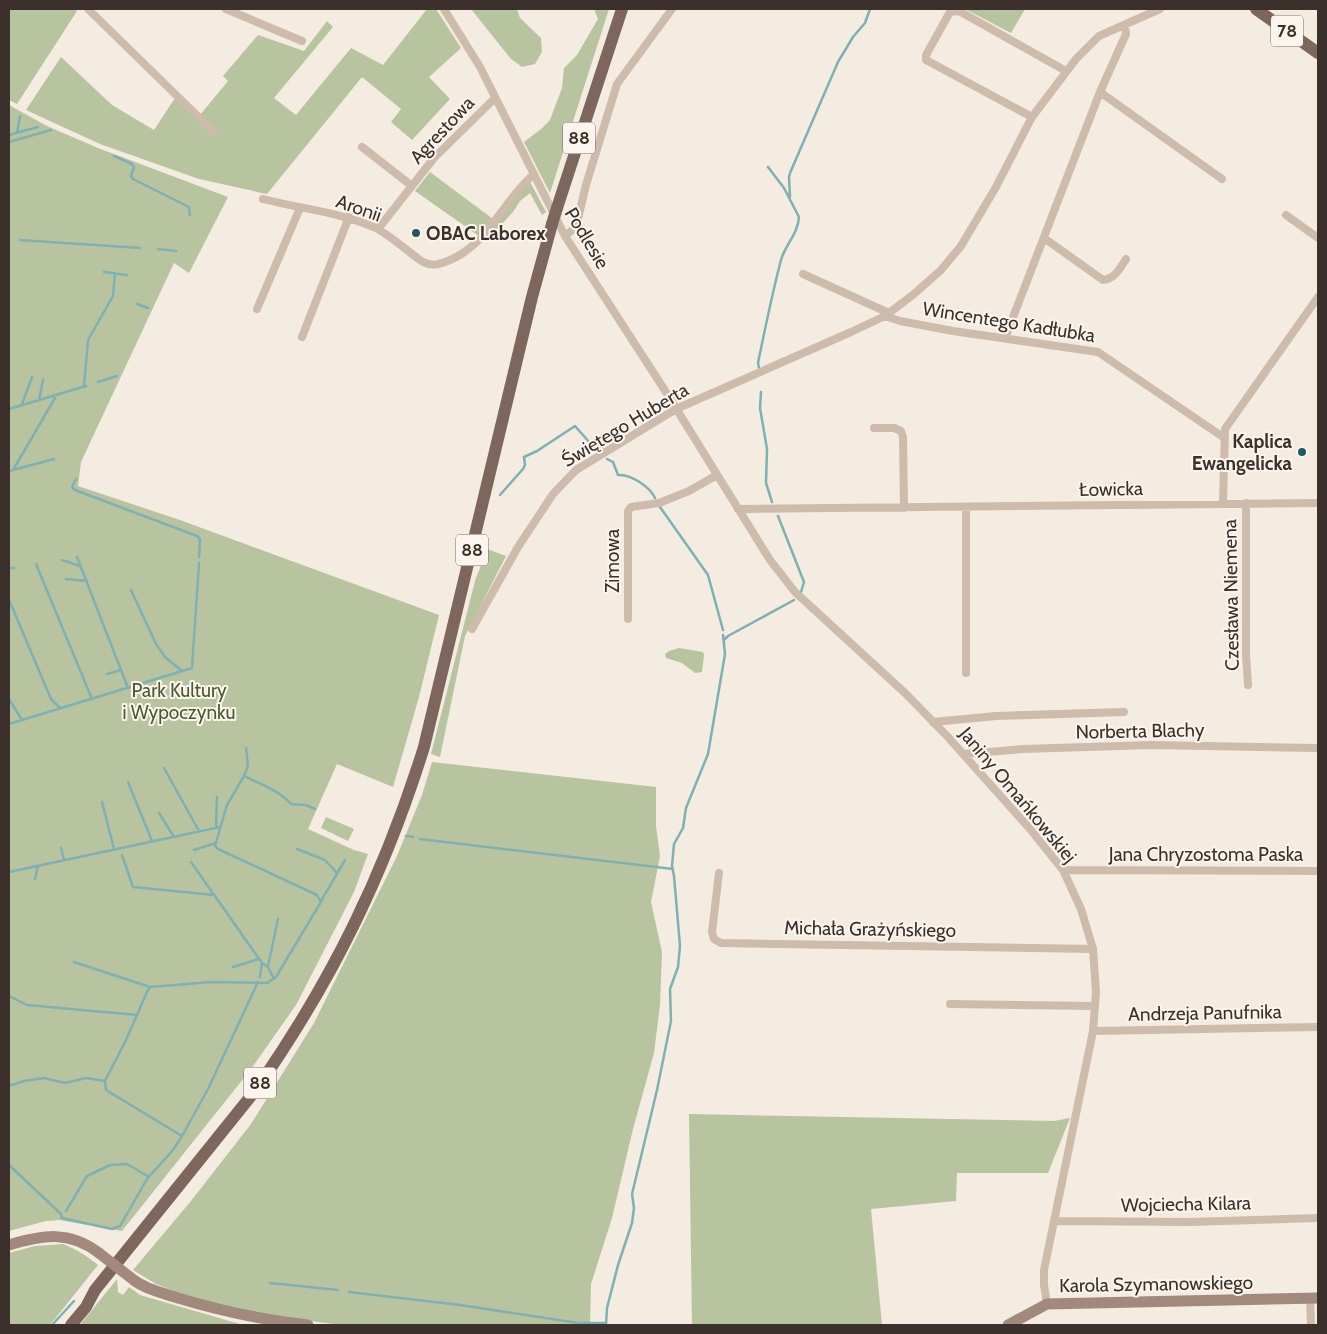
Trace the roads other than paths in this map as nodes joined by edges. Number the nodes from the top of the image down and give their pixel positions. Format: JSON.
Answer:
{"nodes":[{"id":1,"x":88,"y":9,"type":"edge"},
{"id":2,"x":226,"y":9,"type":"edge"},
{"id":3,"x":444,"y":9,"type":"edge"},
{"id":4,"x":622,"y":9,"type":"edge"},
{"id":5,"x":672,"y":9,"type":"edge"},
{"id":6,"x":1160,"y":9,"type":"edge"},
{"id":7,"x":1256,"y":9,"type":"edge"},
{"id":8,"x":1125,"y":25,"type":"junction"},
{"id":9,"x":302,"y":41,"type":"dead end"},
{"id":10,"x":1318,"y":53,"type":"edge"},
{"id":11,"x":1066,"y":71,"type":"junction"},
{"id":12,"x":1100,"y":92,"type":"junction"},
{"id":13,"x":495,"y":98,"type":"junction"},
{"id":14,"x":1032,"y":117,"type":"junction"},
{"id":15,"x":214,"y":132,"type":"dead end"},
{"id":16,"x":362,"y":147,"type":"dead end"},
{"id":17,"x":534,"y":174,"type":"junction"},
{"id":18,"x":1222,"y":178,"type":"dead end"},
{"id":19,"x":412,"y":186,"type":"junction"},
{"id":20,"x":263,"y":199,"type":"dead end"},
{"id":21,"x":300,"y":208,"type":"junction"},
{"id":22,"x":1286,"y":215,"type":"dead end"},
{"id":23,"x":349,"y":217,"type":"junction"},
{"id":24,"x":378,"y":229,"type":"junction"},
{"id":25,"x":566,"y":236,"type":"junction"},
{"id":26,"x":1044,"y":238,"type":"junction"},
{"id":27,"x":1318,"y":238,"type":"edge"},
{"id":28,"x":1126,"y":259,"type":"dead end"},
{"id":29,"x":803,"y":274,"type":"dead end"},
{"id":30,"x":1318,"y":297,"type":"edge"},
{"id":31,"x":257,"y":309,"type":"dead end"},
{"id":32,"x":887,"y":314,"type":"junction"},
{"id":33,"x":302,"y":337,"type":"dead end"},
{"id":34,"x":1004,"y":338,"type":"junction"},
{"id":35,"x":676,"y":409,"type":"junction"},
{"id":36,"x":874,"y":428,"type":"dead end"},
{"id":37,"x":1223,"y":437,"type":"junction"},
{"id":38,"x":717,"y":476,"type":"junction"},
{"id":39,"x":1223,"y":503,"type":"junction"},
{"id":40,"x":1246,"y":503,"type":"junction"},
{"id":41,"x":1318,"y":503,"type":"edge"},
{"id":42,"x":966,"y":507,"type":"junction"},
{"id":43,"x":904,"y":508,"type":"junction"},
{"id":44,"x":738,"y":509,"type":"junction"},
{"id":45,"x":628,"y":619,"type":"dead end"},
{"id":46,"x":472,"y":629,"type":"dead end"},
{"id":47,"x":966,"y":673,"type":"dead end"},
{"id":48,"x":1248,"y":686,"type":"dead end"},
{"id":49,"x":1124,"y":712,"type":"dead end"},
{"id":50,"x":934,"y":722,"type":"junction"},
{"id":51,"x":1318,"y":748,"type":"edge"},
{"id":52,"x":963,"y":754,"type":"junction"},
{"id":53,"x":1063,"y":870,"type":"junction"},
{"id":54,"x":1318,"y":870,"type":"edge"},
{"id":55,"x":719,"y":873,"type":"dead end"},
{"id":56,"x":1093,"y":949,"type":"junction"},
{"id":57,"x":950,"y":1004,"type":"dead end"},
{"id":58,"x":1095,"y":1006,"type":"junction"},
{"id":59,"x":1318,"y":1027,"type":"edge"},
{"id":60,"x":1093,"y":1031,"type":"junction"},
{"id":61,"x":1318,"y":1218,"type":"edge"},
{"id":62,"x":1055,"y":1221,"type":"junction"},
{"id":63,"x":9,"y":1245,"type":"edge"},
{"id":64,"x":95,"y":1290,"type":"junction"},
{"id":65,"x":1314,"y":1298,"type":"edge"},
{"id":66,"x":1047,"y":1304,"type":"junction"},
{"id":67,"x":62,"y":1325,"type":"edge"},
{"id":68,"x":71,"y":1325,"type":"edge"},
{"id":69,"x":308,"y":1325,"type":"edge"},
{"id":70,"x":1008,"y":1325,"type":"edge"},
{"id":71,"x":1311,"y":1325,"type":"edge"}],
"edges":[{"from":1,"to":15,"type":"street"},
{"from":2,"to":9,"type":"street"},
{"from":3,"to":13,"type":"street","name":"Podlesie"},
{"from":4,"to":64,"type":"main road","number":"88","bridge":true},
{"from":5,"to":25,"type":"street"},
{"from":6,"to":8,"type":"street","name":"Świętego Huberta"},
{"from":7,"to":10,"type":"main road","number":"78"},
{"from":8,"to":11,"type":"street","name":"Świętego Huberta"},
{"from":8,"to":12,"type":"street"},
{"from":11,"to":14,"type":"street","name":"Świętego Huberta"},
{"from":11,"to":14,"type":"street"},
{"from":12,"to":18,"type":"street"},
{"from":12,"to":26,"type":"street"},
{"from":13,"to":17,"type":"street","name":"Podlesie"},
{"from":13,"to":19,"type":"street","name":"Agrestowa"},
{"from":14,"to":32,"type":"street","name":"Świętego Huberta"},
{"from":16,"to":19,"type":"street","name":"Agrestowa"},
{"from":17,"to":24,"type":"street","name":"Aronii"},
{"from":17,"to":25,"type":"street","name":"Podlesie"},
{"from":19,"to":24,"type":"street","name":"Agrestowa"},
{"from":20,"to":21,"type":"street","name":"Aronii"},
{"from":21,"to":23,"type":"street","name":"Aronii"},
{"from":21,"to":31,"type":"street"},
{"from":22,"to":27,"type":"street"},
{"from":23,"to":24,"type":"street","name":"Aronii"},
{"from":23,"to":33,"type":"street"},
{"from":25,"to":35,"type":"street","name":"Podlesie"},
{"from":26,"to":28,"type":"street"},
{"from":26,"to":34,"type":"street"},
{"from":29,"to":32,"type":"street"},
{"from":30,"to":37,"type":"street"},
{"from":32,"to":34,"type":"street","name":"Wincentego Kadłubka"},
{"from":32,"to":35,"type":"street","name":"Świętego Huberta"},
{"from":34,"to":37,"type":"street","name":"Wincentego Kadłubka"},
{"from":35,"to":38,"type":"street","name":"Podlesie"},
{"from":35,"to":46,"type":"street","name":"Świętego Huberta"},
{"from":36,"to":43,"type":"street"},
{"from":37,"to":39,"type":"street"},
{"from":38,"to":44,"type":"street","name":"Janiny Omańkowskiej"},
{"from":38,"to":45,"type":"street","name":"Zimowa"},
{"from":39,"to":40,"type":"street","name":"Łowicka"},
{"from":39,"to":42,"type":"street","name":"Łowicka"},
{"from":40,"to":41,"type":"street","name":"Łowicka"},
{"from":40,"to":48,"type":"street","name":"Czesława Niemena"},
{"from":42,"to":43,"type":"street","name":"Łowicka"},
{"from":42,"to":47,"type":"street"},
{"from":43,"to":44,"type":"street","name":"Łowicka"},
{"from":44,"to":50,"type":"street","name":"Janiny Omańkowskiej"},
{"from":49,"to":50,"type":"street"},
{"from":50,"to":52,"type":"street","name":"Janiny Omańkowskiej"},
{"from":51,"to":52,"type":"street","name":"Norberta Blachy"},
{"from":52,"to":53,"type":"street","name":"Janiny Omańkowskiej"},
{"from":53,"to":54,"type":"street","name":"Jana Chryzostoma Paska"},
{"from":53,"to":56,"type":"street","name":"Janiny Omańkowskiej"},
{"from":55,"to":56,"type":"street","name":"Michała Grażyńskiego"},
{"from":56,"to":58,"type":"street","name":"Janiny Omańkowskiej"},
{"from":57,"to":58,"type":"street"},
{"from":58,"to":60,"type":"street","name":"Janiny Omańkowskiej"},
{"from":59,"to":60,"type":"street","name":"Andrzeja Panufnika"},
{"from":60,"to":62,"type":"street","name":"Janiny Omańkowskiej"},
{"from":61,"to":62,"type":"street","name":"Wojciecha Kilara"},
{"from":62,"to":66,"type":"street","name":"Janiny Omańkowskiej"},
{"from":63,"to":69,"type":"street","bridge":true},
{"from":64,"to":67,"type":"main road","number":"88"},
{"from":64,"to":68,"type":"main road","number":"88"},
{"from":65,"to":66,"type":"street","name":"Karola Szymanowskiego"},
{"from":65,"to":71,"type":"street","name":"Karola Szymanowskiego"},
{"from":66,"to":70,"type":"street","name":"Karola Szymanowskiego"}]}
